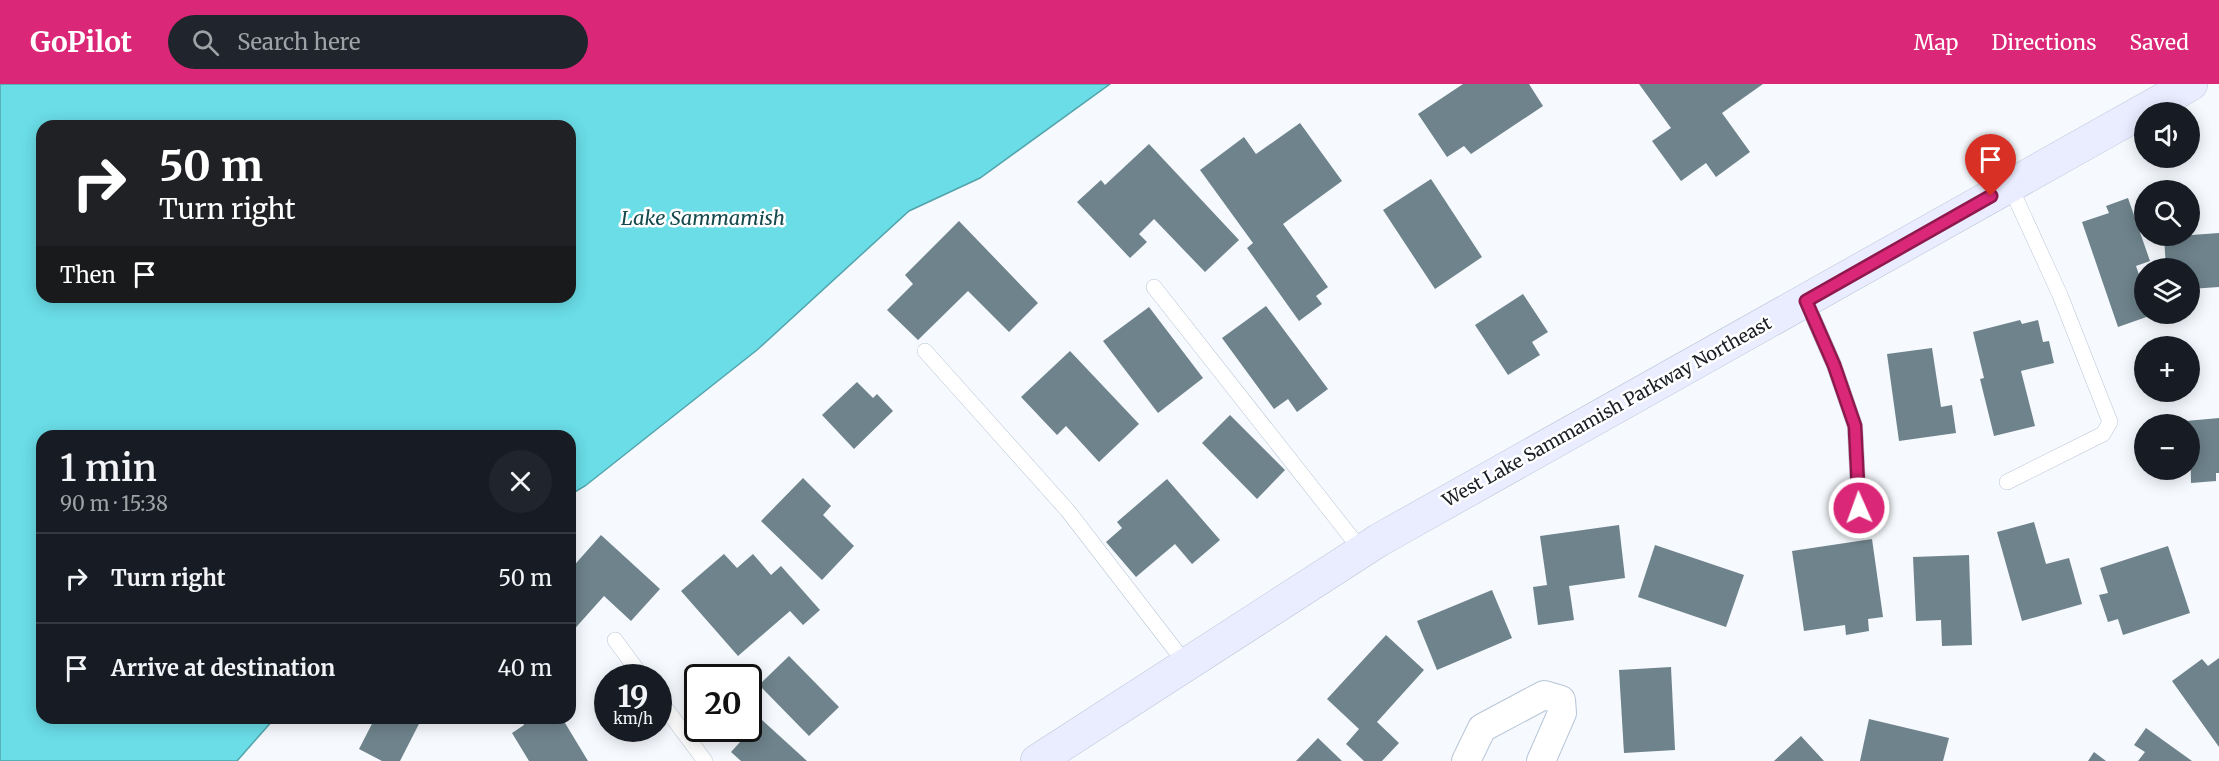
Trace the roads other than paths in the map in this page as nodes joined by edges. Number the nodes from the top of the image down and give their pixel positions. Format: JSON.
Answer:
{"nodes":[{"id":1,"x":2191,"y":84,"type":"edge"},
{"id":2,"x":2010,"y":186,"type":"junction"},
{"id":3,"x":1154,"y":287,"type":"dead end"},
{"id":4,"x":1806,"y":301,"type":"junction"},
{"id":5,"x":925,"y":351,"type":"dead end"},
{"id":6,"x":2007,"y":482,"type":"dead end"},
{"id":7,"x":1859,"y":508,"type":"dead end"},
{"id":8,"x":1362,"y":551,"type":"junction"},
{"id":9,"x":615,"y":640,"type":"dead end"},
{"id":10,"x":633,"y":664,"type":"edge"},
{"id":11,"x":1186,"y":664,"type":"junction"},
{"id":12,"x":672,"y":717,"type":"edge"},
{"id":13,"x":705,"y":761,"type":"edge"},
{"id":14,"x":1037,"y":761,"type":"edge"},
{"id":15,"x":1466,"y":761,"type":"edge"},
{"id":16,"x":1541,"y":761,"type":"edge"}],
"edges":[{"from":1,"to":2,"type":"main road","name":"West Lake Sammamish Parkway Northeast"},
{"from":2,"to":4,"type":"main road","name":"West Lake Sammamish Parkway Northeast"},
{"from":2,"to":6,"type":"lane"},
{"from":3,"to":8,"type":"lane"},
{"from":4,"to":7,"type":"lane"},
{"from":4,"to":8,"type":"main road","name":"West Lake Sammamish Parkway Northeast"},
{"from":5,"to":11,"type":"lane"},
{"from":8,"to":11,"type":"main road","name":"West Lake Sammamish Parkway Northeast"},
{"from":9,"to":10,"type":"lane"},
{"from":11,"to":14,"type":"main road","name":"West Lake Sammamish Parkway Northeast"},
{"from":12,"to":13,"type":"lane"},
{"from":15,"to":16,"type":"street"}]}
